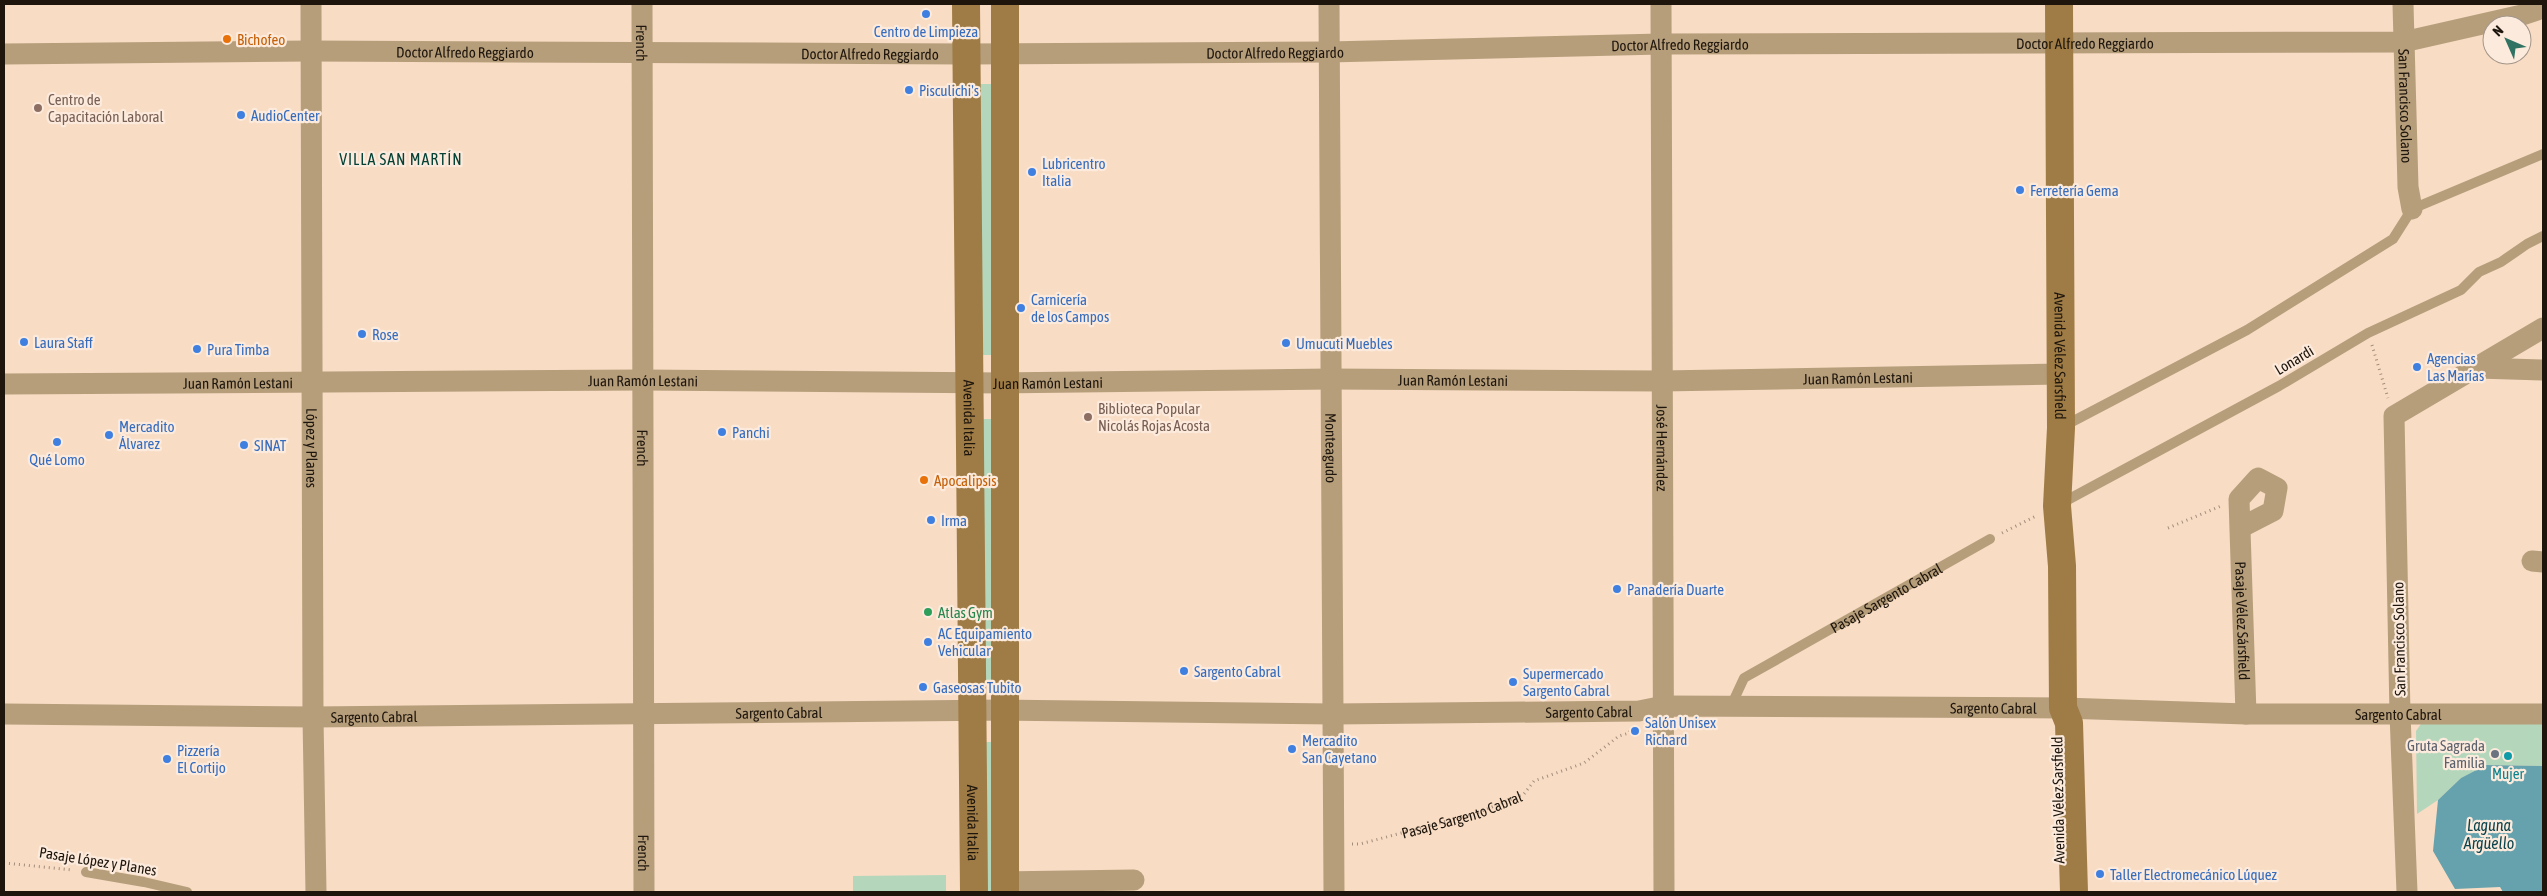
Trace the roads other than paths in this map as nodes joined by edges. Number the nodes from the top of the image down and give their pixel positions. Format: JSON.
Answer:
{"nodes":[{"id":1,"x":311,"y":4,"type":"edge"},
{"id":2,"x":642,"y":4,"type":"edge"},
{"id":3,"x":966,"y":4,"type":"edge"},
{"id":4,"x":1005,"y":4,"type":"edge"},
{"id":5,"x":1329,"y":4,"type":"edge"},
{"id":6,"x":1661,"y":4,"type":"edge"},
{"id":7,"x":2059,"y":4,"type":"edge"},
{"id":8,"x":2403,"y":4,"type":"edge"},
{"id":9,"x":2543,"y":8,"type":"edge"},
{"id":10,"x":2059,"y":42,"type":"junction"},
{"id":11,"x":2403,"y":42,"type":"junction"},
{"id":12,"x":1661,"y":44,"type":"junction"},
{"id":13,"x":310,"y":51,"type":"junction"},
{"id":14,"x":642,"y":52,"type":"junction"},
{"id":15,"x":1005,"y":52,"type":"junction"},
{"id":16,"x":1329,"y":52,"type":"junction"},
{"id":17,"x":4,"y":54,"type":"edge"},
{"id":18,"x":965,"y":54,"type":"junction"},
{"id":19,"x":2543,"y":154,"type":"edge"},
{"id":20,"x":2412,"y":209,"type":"junction"},
{"id":21,"x":2543,"y":236,"type":"edge"},
{"id":22,"x":2543,"y":328,"type":"edge"},
{"id":23,"x":2477,"y":368,"type":"junction"},
{"id":24,"x":2543,"y":370,"type":"edge"},
{"id":25,"x":2061,"y":374,"type":"junction"},
{"id":26,"x":1330,"y":379,"type":"junction"},
{"id":27,"x":643,"y":380,"type":"junction"},
{"id":28,"x":1661,"y":381,"type":"junction"},
{"id":29,"x":312,"y":383,"type":"junction"},
{"id":30,"x":969,"y":383,"type":"junction"},
{"id":31,"x":1004,"y":383,"type":"junction"},
{"id":32,"x":4,"y":384,"type":"edge"},
{"id":33,"x":2061,"y":428,"type":"junction"},
{"id":34,"x":2057,"y":506,"type":"junction"},
{"id":35,"x":2240,"y":528,"type":"junction"},
{"id":36,"x":1990,"y":539,"type":"road end"},
{"id":37,"x":1664,"y":706,"type":"junction"},
{"id":38,"x":1731,"y":706,"type":"junction"},
{"id":39,"x":2063,"y":708,"type":"junction"},
{"id":40,"x":1004,"y":710,"type":"junction"},
{"id":41,"x":972,"y":712,"type":"junction"},
{"id":42,"x":4,"y":714,"type":"edge"},
{"id":43,"x":645,"y":714,"type":"junction"},
{"id":44,"x":1334,"y":714,"type":"junction"},
{"id":45,"x":2246,"y":714,"type":"junction"},
{"id":46,"x":2400,"y":714,"type":"junction"},
{"id":47,"x":2543,"y":714,"type":"edge"},
{"id":48,"x":313,"y":717,"type":"junction"},
{"id":49,"x":86,"y":872,"type":"road end"},
{"id":50,"x":1134,"y":880,"type":"dead end"},
{"id":51,"x":1005,"y":887,"type":"edge"},
{"id":52,"x":187,"y":892,"type":"edge"},
{"id":53,"x":316,"y":892,"type":"edge"},
{"id":54,"x":644,"y":892,"type":"edge"},
{"id":55,"x":974,"y":892,"type":"edge"},
{"id":56,"x":1334,"y":892,"type":"edge"},
{"id":57,"x":1664,"y":892,"type":"edge"},
{"id":58,"x":2059,"y":892,"type":"edge"},
{"id":59,"x":2074,"y":892,"type":"edge"},
{"id":60,"x":2407,"y":892,"type":"edge"}],
"edges":[{"from":1,"to":13,"type":"street","name":"López y Planes"},
{"from":2,"to":14,"type":"street","name":"French"},
{"from":3,"to":18,"type":"main road","name":"Avenida Italia"},
{"from":4,"to":15,"type":"main road"},
{"from":5,"to":16,"type":"street","name":"Monteagudo"},
{"from":6,"to":12,"type":"street","name":"José Hernández"},
{"from":7,"to":10,"type":"main road","name":"Avenida Vélez Sarsfield"},
{"from":8,"to":11,"type":"street","name":"San Francisco Solano"},
{"from":9,"to":11,"type":"street","name":"Doctor Alfredo Reggiardo"},
{"from":10,"to":11,"type":"street","name":"Doctor Alfredo Reggiardo"},
{"from":10,"to":12,"type":"street","name":"Doctor Alfredo Reggiardo"},
{"from":10,"to":25,"type":"main road","name":"Avenida Vélez Sarsfield"},
{"from":11,"to":20,"type":"street","name":"San Francisco Solano"},
{"from":12,"to":16,"type":"street","name":"Doctor Alfredo Reggiardo"},
{"from":12,"to":28,"type":"street","name":"José Hernández"},
{"from":13,"to":14,"type":"street","name":"Doctor Alfredo Reggiardo"},
{"from":13,"to":17,"type":"street","name":"Doctor Alfredo Reggiardo"},
{"from":13,"to":29,"type":"street","name":"López y Planes"},
{"from":14,"to":18,"type":"street","name":"Doctor Alfredo Reggiardo"},
{"from":14,"to":27,"type":"street","name":"French"},
{"from":15,"to":16,"type":"street","name":"Doctor Alfredo Reggiardo"},
{"from":15,"to":18,"type":"street","name":"Doctor Alfredo Reggiardo"},
{"from":15,"to":31,"type":"main road"},
{"from":16,"to":26,"type":"street","name":"Monteagudo"},
{"from":18,"to":30,"type":"main road","name":"Avenida Italia"},
{"from":19,"to":20,"type":"lane"},
{"from":20,"to":33,"type":"lane"},
{"from":21,"to":34,"type":"lane","name":"Lonardi"},
{"from":22,"to":23,"type":"street"},
{"from":23,"to":24,"type":"street"},
{"from":23,"to":46,"type":"street","name":"San Francisco Solano"},
{"from":25,"to":28,"type":"street","name":"Juan Ramón Lestani"},
{"from":25,"to":33,"type":"main road","name":"Avenida Vélez Sarsfield"},
{"from":26,"to":28,"type":"street","name":"Juan Ramón Lestani"},
{"from":26,"to":31,"type":"street","name":"Juan Ramón Lestani"},
{"from":26,"to":44,"type":"street","name":"Monteagudo"},
{"from":27,"to":29,"type":"street","name":"Juan Ramón Lestani"},
{"from":27,"to":30,"type":"street","name":"Juan Ramón Lestani"},
{"from":27,"to":43,"type":"street","name":"French"},
{"from":28,"to":37,"type":"street","name":"José Hernández"},
{"from":29,"to":32,"type":"street","name":"Juan Ramón Lestani"},
{"from":29,"to":48,"type":"street","name":"López y Planes"},
{"from":30,"to":31,"type":"street","name":"Juan Ramón Lestani"},
{"from":30,"to":41,"type":"main road","name":"Avenida Italia"},
{"from":31,"to":40,"type":"main road"},
{"from":33,"to":34,"type":"main road","name":"Avenida Vélez Sarsfield"},
{"from":34,"to":39,"type":"main road","name":"Avenida Vélez Sarsfield"},
{"from":35,"to":35,"type":"street","name":"Pasaje Vélez Sársfield"},
{"from":35,"to":45,"type":"street","name":"Pasaje Vélez Sársfield"},
{"from":36,"to":38,"type":"lane","name":"Pasaje Sargento Cabral"},
{"from":37,"to":38,"type":"street","name":"Sargento Cabral"},
{"from":37,"to":44,"type":"street","name":"Sargento Cabral"},
{"from":37,"to":57,"type":"street","name":"José Hernández"},
{"from":38,"to":39,"type":"street","name":"Sargento Cabral"},
{"from":39,"to":45,"type":"street","name":"Sargento Cabral"},
{"from":39,"to":58,"type":"main road","name":"Avenida Vélez Sarsfield"},
{"from":39,"to":59,"type":"main road","name":"Avenida Vélez Sarsfield"},
{"from":40,"to":41,"type":"street","name":"Sargento Cabral"},
{"from":40,"to":44,"type":"street","name":"Sargento Cabral"},
{"from":40,"to":51,"type":"main road"},
{"from":41,"to":43,"type":"street","name":"Sargento Cabral"},
{"from":41,"to":55,"type":"main road","name":"Avenida Italia"},
{"from":42,"to":48,"type":"street","name":"Sargento Cabral"},
{"from":43,"to":48,"type":"street","name":"Sargento Cabral"},
{"from":43,"to":54,"type":"street","name":"French"},
{"from":44,"to":56,"type":"street","name":"Monteagudo"},
{"from":45,"to":46,"type":"street","name":"Sargento Cabral"},
{"from":46,"to":47,"type":"street","name":"Sargento Cabral"},
{"from":46,"to":60,"type":"street","name":"San Francisco Solano"},
{"from":48,"to":53,"type":"street","name":"López y Planes"},
{"from":49,"to":52,"type":"lane","name":"Pasaje López y Planes"},
{"from":50,"to":51,"type":"street"}]}
